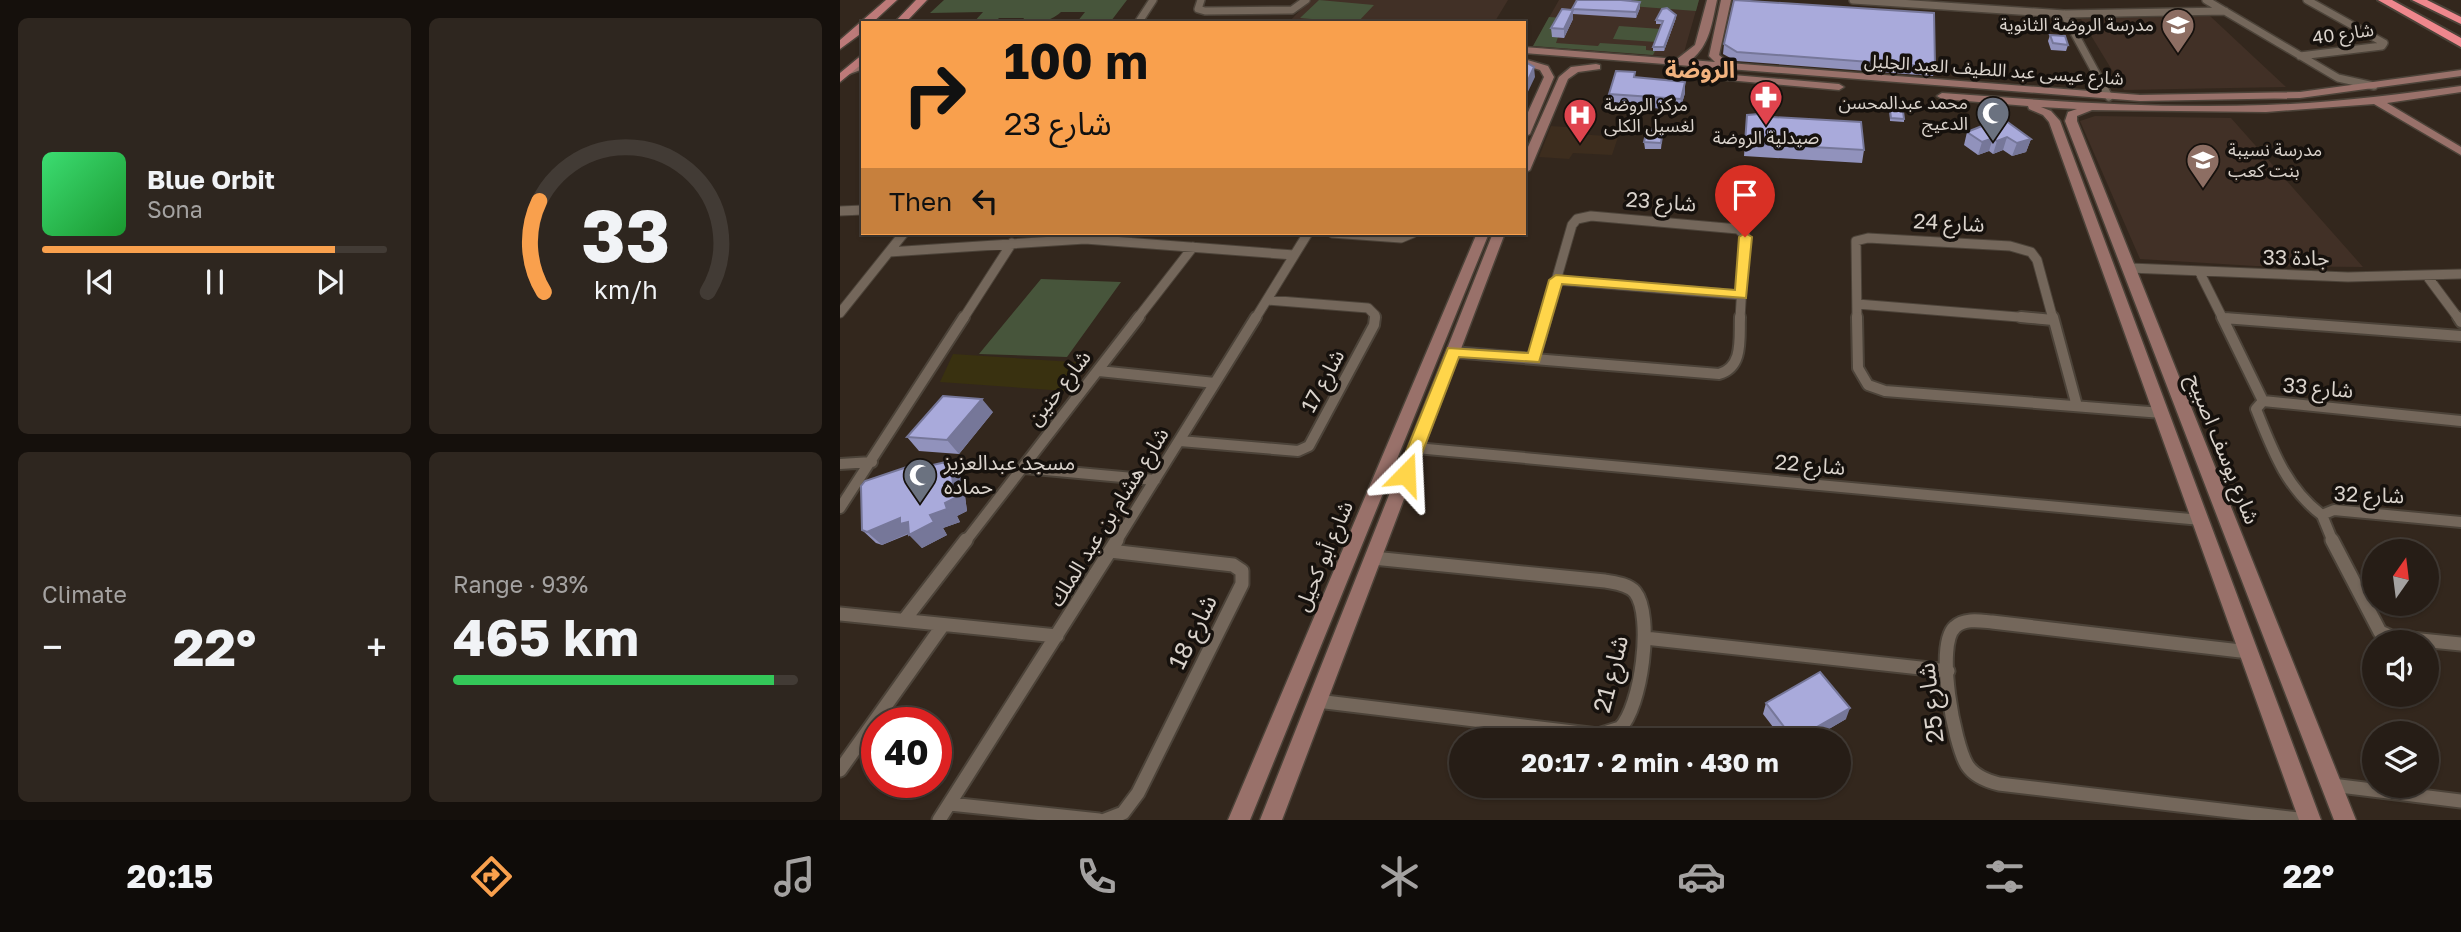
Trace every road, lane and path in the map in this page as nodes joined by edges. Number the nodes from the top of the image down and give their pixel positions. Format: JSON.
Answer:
{"nodes":[{"id":1,"x":892,"y":0,"type":"edge"},
{"id":2,"x":922,"y":0,"type":"edge"},
{"id":3,"x":1153,"y":0,"type":"edge"},
{"id":4,"x":1201,"y":0,"type":"edge"},
{"id":5,"x":1306,"y":0,"type":"edge"},
{"id":6,"x":1712,"y":0,"type":"edge"},
{"id":7,"x":1726,"y":0,"type":"edge"},
{"id":8,"x":1853,"y":0,"type":"edge"},
{"id":9,"x":1969,"y":0,"type":"edge"},
{"id":10,"x":2206,"y":0,"type":"edge"},
{"id":11,"x":2307,"y":0,"type":"edge"},
{"id":12,"x":2386,"y":0,"type":"edge"},
{"id":13,"x":2418,"y":0,"type":"edge"},
{"id":14,"x":1979,"y":8,"type":"junction"},
{"id":15,"x":2225,"y":11,"type":"junction"},
{"id":16,"x":2064,"y":14,"type":"junction"},
{"id":17,"x":2461,"y":20,"type":"edge"},
{"id":18,"x":868,"y":21,"type":"edge"},
{"id":19,"x":900,"y":21,"type":"edge"},
{"id":20,"x":1139,"y":21,"type":"edge"},
{"id":21,"x":1706,"y":22,"type":"junction"},
{"id":22,"x":1720,"y":23,"type":"junction"},
{"id":23,"x":861,"y":27,"type":"edge"},
{"id":24,"x":853,"y":34,"type":"junction"},
{"id":25,"x":2461,"y":36,"type":"edge"},
{"id":26,"x":840,"y":40,"type":"edge"},
{"id":27,"x":2461,"y":43,"type":"edge"},
{"id":28,"x":840,"y":46,"type":"edge"},
{"id":29,"x":1526,"y":50,"type":"edge"},
{"id":30,"x":2300,"y":55,"type":"junction"},
{"id":31,"x":861,"y":59,"type":"edge"},
{"id":32,"x":1526,"y":61,"type":"edge"},
{"id":33,"x":1526,"y":62,"type":"edge"},
{"id":34,"x":1676,"y":63,"type":"junction"},
{"id":35,"x":861,"y":66,"type":"edge"},
{"id":36,"x":1596,"y":67,"type":"junction"},
{"id":37,"x":1728,"y":67,"type":"junction"},
{"id":38,"x":2461,"y":73,"type":"edge"},
{"id":39,"x":843,"y":76,"type":"edge"},
{"id":40,"x":2338,"y":78,"type":"junction"},
{"id":41,"x":1547,"y":83,"type":"junction"},
{"id":42,"x":1560,"y":84,"type":"junction"},
{"id":43,"x":2376,"y":86,"type":"junction"},
{"id":44,"x":1856,"y":89,"type":"dead end"},
{"id":45,"x":2461,"y":89,"type":"edge"},
{"id":46,"x":2340,"y":91,"type":"junction"},
{"id":47,"x":1926,"y":94,"type":"dead end"},
{"id":48,"x":2109,"y":97,"type":"junction"},
{"id":49,"x":2140,"y":98,"type":"junction"},
{"id":50,"x":2219,"y":99,"type":"junction"},
{"id":51,"x":2377,"y":101,"type":"junction"},
{"id":52,"x":2024,"y":103,"type":"junction"},
{"id":53,"x":2093,"y":108,"type":"junction"},
{"id":54,"x":2143,"y":111,"type":"junction"},
{"id":55,"x":2227,"y":111,"type":"junction"},
{"id":56,"x":1526,"y":130,"type":"edge"},
{"id":57,"x":2461,"y":152,"type":"edge"},
{"id":58,"x":2077,"y":160,"type":"junction"},
{"id":59,"x":1526,"y":165,"type":"edge"},
{"id":60,"x":861,"y":210,"type":"edge"},
{"id":61,"x":840,"y":211,"type":"edge"},
{"id":62,"x":902,"y":235,"type":"edge"},
{"id":63,"x":1307,"y":235,"type":"edge"},
{"id":64,"x":1360,"y":235,"type":"edge"},
{"id":65,"x":1408,"y":235,"type":"edge"},
{"id":66,"x":1483,"y":235,"type":"edge"},
{"id":67,"x":1498,"y":235,"type":"edge"},
{"id":68,"x":1012,"y":243,"type":"junction"},
{"id":69,"x":1193,"y":247,"type":"junction"},
{"id":70,"x":888,"y":252,"type":"junction"},
{"id":71,"x":1294,"y":255,"type":"junction"},
{"id":72,"x":2130,"y":268,"type":"junction"},
{"id":73,"x":1476,"y":270,"type":"junction"},
{"id":74,"x":2200,"y":273,"type":"junction"},
{"id":75,"x":2461,"y":274,"type":"edge"},
{"id":76,"x":2427,"y":276,"type":"junction"},
{"id":77,"x":1556,"y":280,"type":"junction"},
{"id":78,"x":1741,"y":295,"type":"junction"},
{"id":79,"x":1268,"y":300,"type":"junction"},
{"id":80,"x":1857,"y":303,"type":"junction"},
{"id":81,"x":840,"y":313,"type":"edge"},
{"id":82,"x":2224,"y":318,"type":"junction"},
{"id":83,"x":2053,"y":320,"type":"junction"},
{"id":84,"x":2461,"y":322,"type":"edge"},
{"id":85,"x":2461,"y":336,"type":"edge"},
{"id":86,"x":1453,"y":352,"type":"junction"},
{"id":87,"x":1534,"y":359,"type":"junction"},
{"id":88,"x":1099,"y":371,"type":"junction"},
{"id":89,"x":1215,"y":383,"type":"junction"},
{"id":90,"x":2263,"y":401,"type":"junction"},
{"id":91,"x":2077,"y":407,"type":"junction"},
{"id":92,"x":2162,"y":414,"type":"junction"},
{"id":93,"x":2461,"y":421,"type":"edge"},
{"id":94,"x":1180,"y":441,"type":"junction"},
{"id":95,"x":1416,"y":448,"type":"junction"},
{"id":96,"x":872,"y":462,"type":"junction"},
{"id":97,"x":840,"y":464,"type":"edge"},
{"id":98,"x":1024,"y":467,"type":"junction"},
{"id":99,"x":1155,"y":480,"type":"junction"},
{"id":100,"x":1374,"y":497,"type":"junction"},
{"id":101,"x":1396,"y":499,"type":"junction"},
{"id":102,"x":840,"y":509,"type":"edge"},
{"id":103,"x":2322,"y":515,"type":"junction"},
{"id":104,"x":2201,"y":520,"type":"junction"},
{"id":105,"x":1364,"y":521,"type":"junction"},
{"id":106,"x":2461,"y":522,"type":"edge"},
{"id":107,"x":1386,"y":524,"type":"junction"},
{"id":108,"x":1110,"y":551,"type":"junction"},
{"id":109,"x":1373,"y":558,"type":"junction"},
{"id":110,"x":2224,"y":583,"type":"junction"},
{"id":111,"x":2253,"y":586,"type":"junction"},
{"id":112,"x":840,"y":614,"type":"edge"},
{"id":113,"x":2236,"y":614,"type":"junction"},
{"id":114,"x":2265,"y":618,"type":"junction"},
{"id":115,"x":905,"y":619,"type":"junction"},
{"id":116,"x":943,"y":625,"type":"junction"},
{"id":117,"x":1057,"y":636,"type":"junction"},
{"id":118,"x":1645,"y":638,"type":"junction"},
{"id":119,"x":2461,"y":644,"type":"edge"},
{"id":120,"x":2249,"y":652,"type":"junction"},
{"id":121,"x":1948,"y":671,"type":"junction"},
{"id":122,"x":1317,"y":701,"type":"junction"},
{"id":123,"x":840,"y":770,"type":"edge"},
{"id":124,"x":2332,"y":785,"type":"junction"},
{"id":125,"x":1252,"y":789,"type":"junction"},
{"id":126,"x":1282,"y":790,"type":"junction"},
{"id":127,"x":2461,"y":801,"type":"edge"},
{"id":128,"x":950,"y":804,"type":"junction"},
{"id":129,"x":939,"y":820,"type":"edge"},
{"id":130,"x":1099,"y":820,"type":"edge"},
{"id":131,"x":1105,"y":820,"type":"edge"},
{"id":132,"x":1241,"y":820,"type":"edge"},
{"id":133,"x":1269,"y":820,"type":"edge"},
{"id":134,"x":2309,"y":820,"type":"edge"},
{"id":135,"x":2345,"y":820,"type":"edge"}],
"edges":[{"from":1,"to":18,"type":"main road"},
{"from":2,"to":19,"type":"main road"},
{"from":3,"to":20,"type":"street"},
{"from":4,"to":5,"type":"street"},
{"from":6,"to":21,"type":"street"},
{"from":7,"to":22,"type":"street"},
{"from":8,"to":14,"type":"street"},
{"from":9,"to":14,"type":"street"},
{"from":10,"to":15,"type":"street"},
{"from":11,"to":30,"type":"street","name":"شارع 40"},
{"from":12,"to":25,"type":"highway"},
{"from":12,"to":27,"type":"highway"},
{"from":13,"to":17,"type":"highway"},
{"from":14,"to":16,"type":"street"},
{"from":15,"to":16,"type":"street"},
{"from":15,"to":30,"type":"street"},
{"from":16,"to":48,"type":"street"},
{"from":21,"to":22,"type":"street"},
{"from":21,"to":34,"type":"street"},
{"from":22,"to":37,"type":"street"},
{"from":23,"to":24,"type":"main road"},
{"from":24,"to":26,"type":"street"},
{"from":24,"to":28,"type":"main road"},
{"from":29,"to":34,"type":"street","name":"شارع عيسى عبد اللطيف العبد الجليل"},
{"from":30,"to":40,"type":"street"},
{"from":31,"to":39,"type":"main road"},
{"from":32,"to":36,"type":"street","name":"شارع عيسى عبد اللطيف العبد الجليل"},
{"from":33,"to":41,"type":"street"},
{"from":34,"to":37,"type":"street","name":"شارع عيسى عبد اللطيف العبد الجليل"},
{"from":35,"to":39,"type":"street"},
{"from":36,"to":42,"type":"street"},
{"from":36,"to":44,"type":"street","name":"شارع عيسى عبد اللطيف العبد الجليل"},
{"from":37,"to":48,"type":"street","name":"شارع عيسى عبد اللطيف العبد الجليل"},
{"from":38,"to":43,"type":"street","name":"شارع عيسى عبد اللطيف العبد الجليل"},
{"from":40,"to":43,"type":"street"},
{"from":40,"to":46,"type":"street"},
{"from":41,"to":42,"type":"street"},
{"from":41,"to":56,"type":"street"},
{"from":42,"to":59,"type":"street"},
{"from":43,"to":46,"type":"street","name":"شارع عيسى عبد اللطيف العبد الجليل"},
{"from":45,"to":51,"type":"street","name":"شارع عيسى عبد اللطيف العبد الجليل"},
{"from":46,"to":50,"type":"street","name":"شارع عيسى عبد اللطيف العبد الجليل"},
{"from":47,"to":52,"type":"street","name":"شارع عيسى عبد اللطيف العبد الجليل"},
{"from":48,"to":49,"type":"street","name":"شارع عيسى عبد اللطيف العبد الجليل"},
{"from":49,"to":50,"type":"street","name":"شارع عيسى عبد اللطيف العبد الجليل"},
{"from":49,"to":54,"type":"street"},
{"from":50,"to":55,"type":"street"},
{"from":51,"to":55,"type":"street","name":"شارع عيسى عبد اللطيف العبد الجليل"},
{"from":51,"to":57,"type":"street"},
{"from":52,"to":53,"type":"street","name":"شارع عيسى عبد اللطيف العبد الجليل"},
{"from":52,"to":58,"type":"street","name":"شارع يوسف اصبيح"},
{"from":53,"to":54,"type":"street","name":"شارع عيسى عبد اللطيف العبد الجليل"},
{"from":53,"to":58,"type":"street","name":"شارع يوسف اصبيح"},
{"from":54,"to":55,"type":"street","name":"شارع عيسى عبد اللطيف العبد الجليل"},
{"from":58,"to":72,"type":"street","name":"شارع يوسف اصبيح"},
{"from":58,"to":92,"type":"street","name":"شارع يوسف اصبيح"},
{"from":60,"to":61,"type":"street"},
{"from":62,"to":70,"type":"street"},
{"from":63,"to":71,"type":"street","name":"شارع هشام بن عبد الملك"},
{"from":64,"to":65,"type":"street"},
{"from":66,"to":73,"type":"street","name":"شارع أبو كحيل"},
{"from":67,"to":73,"type":"street","name":"شارع أبو كحيل"},
{"from":68,"to":69,"type":"street"},
{"from":68,"to":70,"type":"street"},
{"from":68,"to":96,"type":"street"},
{"from":69,"to":71,"type":"street"},
{"from":69,"to":88,"type":"street","name":"شارع حنين"},
{"from":70,"to":81,"type":"street"},
{"from":71,"to":79,"type":"street","name":"شارع هشام بن عبد الملك"},
{"from":72,"to":74,"type":"street","name":"جادة 33"},
{"from":72,"to":111,"type":"street","name":"شارع يوسف اصبيح"},
{"from":73,"to":86,"type":"street","name":"شارع أبو كحيل"},
{"from":73,"to":100,"type":"street","name":"شارع أبو كحيل"},
{"from":74,"to":76,"type":"street","name":"جادة 33"},
{"from":74,"to":82,"type":"street","name":"شارع 33"},
{"from":75,"to":76,"type":"street","name":"جادة 33"},
{"from":76,"to":84,"type":"street"},
{"from":77,"to":78,"type":"street"},
{"from":77,"to":78,"type":"street","name":"شارع 23"},
{"from":77,"to":87,"type":"street","name":"شارع 23"},
{"from":78,"to":87,"type":"street","name":"شارع 23"},
{"from":79,"to":89,"type":"street","name":"شارع هشام بن عبد الملك"},
{"from":79,"to":94,"type":"street","name":"شارع 17"},
{"from":80,"to":83,"type":"street"},
{"from":80,"to":83,"type":"street","name":"شارع 24"},
{"from":80,"to":91,"type":"street","name":"شارع 24"},
{"from":82,"to":85,"type":"street"},
{"from":82,"to":90,"type":"street","name":"شارع 33"},
{"from":83,"to":91,"type":"street","name":"شارع 24"},
{"from":86,"to":87,"type":"street","name":"شارع 23"},
{"from":86,"to":95,"type":"street","name":"شارع أبو كحيل"},
{"from":88,"to":89,"type":"street"},
{"from":88,"to":98,"type":"street","name":"شارع حنين"},
{"from":89,"to":94,"type":"street","name":"شارع هشام بن عبد الملك"},
{"from":90,"to":93,"type":"street","name":"شارع 33"},
{"from":90,"to":103,"type":"street"},
{"from":91,"to":92,"type":"street","name":"شارع 24"},
{"from":92,"to":104,"type":"street","name":"شارع يوسف اصبيح"},
{"from":94,"to":99,"type":"street","name":"شارع هشام بن عبد الملك"},
{"from":95,"to":101,"type":"street","name":"شارع أبو كحيل"},
{"from":95,"to":104,"type":"street","name":"شارع 22"},
{"from":96,"to":97,"type":"street"},
{"from":96,"to":102,"type":"street"},
{"from":98,"to":99,"type":"street"},
{"from":98,"to":115,"type":"street","name":"شارع حنين"},
{"from":99,"to":108,"type":"street","name":"شارع هشام بن عبد الملك"},
{"from":100,"to":101,"type":"street"},
{"from":100,"to":105,"type":"street","name":"شارع أبو كحيل"},
{"from":101,"to":107,"type":"street","name":"شارع أبو كحيل"},
{"from":103,"to":106,"type":"street","name":"شارع 32"},
{"from":103,"to":119,"type":"street","name":"شارع 32"},
{"from":104,"to":110,"type":"street","name":"شارع يوسف اصبيح"},
{"from":105,"to":107,"type":"street"},
{"from":105,"to":125,"type":"street","name":"شارع أبو كحيل"},
{"from":107,"to":109,"type":"street","name":"شارع أبو كحيل"},
{"from":108,"to":117,"type":"street","name":"شارع هشام بن عبد الملك"},
{"from":108,"to":131,"type":"street","name":"شارع 18"},
{"from":109,"to":118,"type":"street","name":"شارع 21"},
{"from":109,"to":122,"type":"street","name":"شارع أبو كحيل"},
{"from":110,"to":111,"type":"street"},
{"from":110,"to":113,"type":"street","name":"شارع يوسف اصبيح"},
{"from":111,"to":114,"type":"street","name":"شارع يوسف اصبيح"},
{"from":112,"to":115,"type":"street"},
{"from":113,"to":114,"type":"street"},
{"from":113,"to":120,"type":"street","name":"شارع يوسف اصبيح"},
{"from":114,"to":124,"type":"street","name":"شارع يوسف اصبيح"},
{"from":115,"to":116,"type":"street"},
{"from":116,"to":117,"type":"street"},
{"from":116,"to":123,"type":"street"},
{"from":117,"to":128,"type":"street","name":"شارع هشام بن عبد الملك"},
{"from":118,"to":121,"type":"street"},
{"from":118,"to":122,"type":"street","name":"شارع 21"},
{"from":120,"to":121,"type":"street","name":"شارع 25"},
{"from":120,"to":134,"type":"street","name":"شارع يوسف اصبيح"},
{"from":121,"to":134,"type":"street","name":"شارع 25"},
{"from":122,"to":126,"type":"street","name":"شارع أبو كحيل"},
{"from":124,"to":127,"type":"street"},
{"from":124,"to":135,"type":"street","name":"شارع يوسف اصبيح"},
{"from":125,"to":126,"type":"street"},
{"from":125,"to":132,"type":"street","name":"شارع أبو كحيل"},
{"from":126,"to":133,"type":"street","name":"شارع أبو كحيل"},
{"from":128,"to":129,"type":"street","name":"شارع هشام بن عبد الملك"},
{"from":128,"to":130,"type":"street"},
{"from":132,"to":133,"type":"street"}]}
